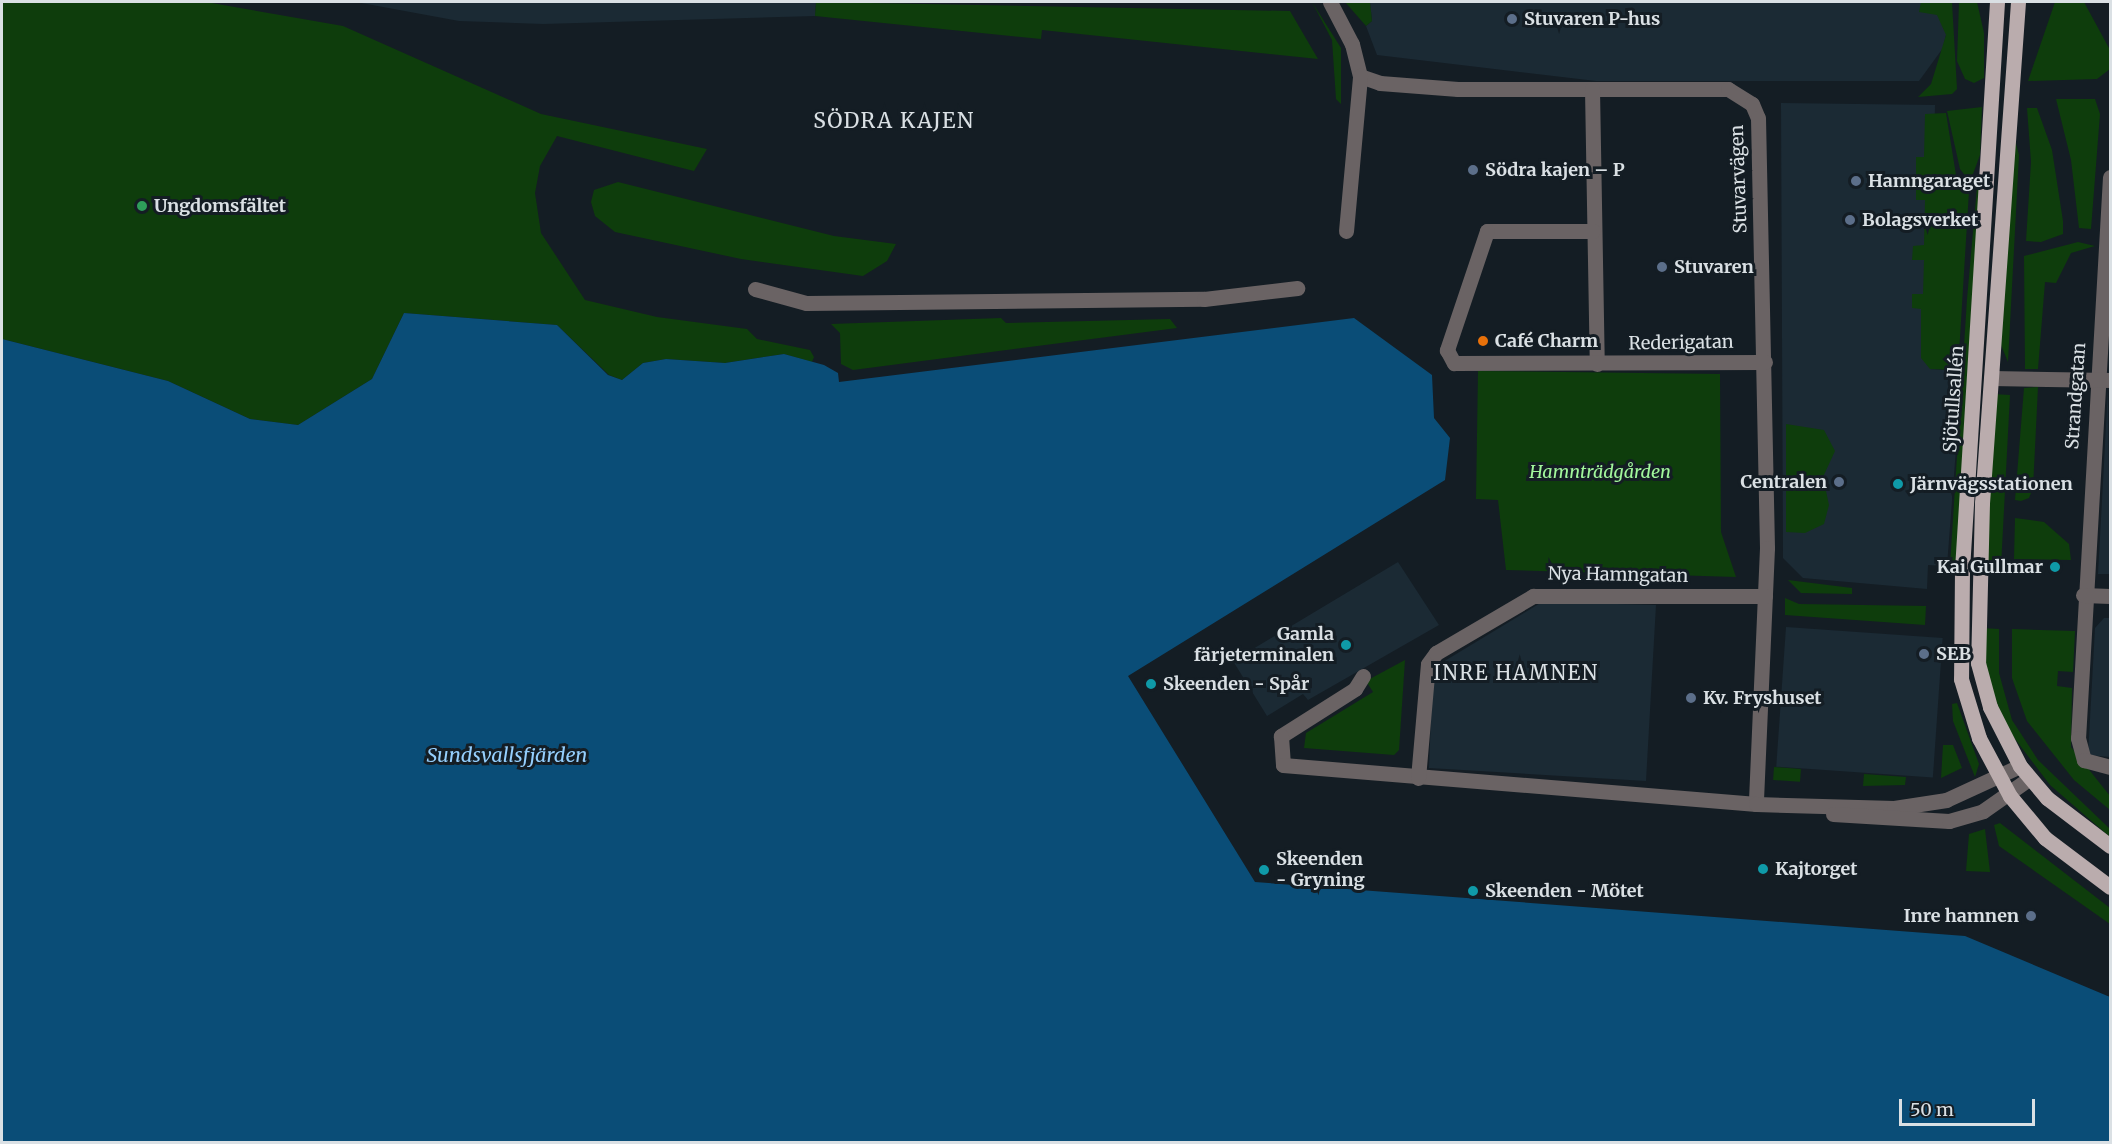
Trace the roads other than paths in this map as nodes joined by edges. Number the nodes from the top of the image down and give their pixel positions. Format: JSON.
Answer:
{"nodes":[{"id":1,"x":1330,"y":2,"type":"edge"},
{"id":2,"x":1997,"y":2,"type":"edge"},
{"id":3,"x":2018,"y":2,"type":"edge"},
{"id":4,"x":1360,"y":76,"type":"junction"},
{"id":5,"x":1592,"y":89,"type":"junction"},
{"id":6,"x":2110,"y":177,"type":"edge"},
{"id":7,"x":1346,"y":231,"type":"dead end"},
{"id":8,"x":1593,"y":231,"type":"junction"},
{"id":9,"x":2108,"y":247,"type":"edge"},
{"id":10,"x":1297,"y":288,"type":"dead end"},
{"id":11,"x":755,"y":289,"type":"dead end"},
{"id":12,"x":1765,"y":362,"type":"junction"},
{"id":13,"x":1597,"y":364,"type":"junction"},
{"id":14,"x":1991,"y":378,"type":"junction"},
{"id":15,"x":2104,"y":380,"type":"edge"},
{"id":16,"x":2083,"y":595,"type":"junction"},
{"id":17,"x":1765,"y":596,"type":"junction"},
{"id":18,"x":2110,"y":596,"type":"edge"},
{"id":19,"x":1363,"y":676,"type":"dead end"},
{"id":20,"x":2020,"y":766,"type":"junction"},
{"id":21,"x":2110,"y":767,"type":"edge"},
{"id":22,"x":1418,"y":778,"type":"junction"},
{"id":23,"x":1998,"y":778,"type":"junction"},
{"id":24,"x":2030,"y":778,"type":"junction"},
{"id":25,"x":2010,"y":796,"type":"junction"},
{"id":26,"x":1756,"y":804,"type":"junction"},
{"id":27,"x":1814,"y":806,"type":"junction"},
{"id":28,"x":2110,"y":846,"type":"edge"},
{"id":29,"x":2110,"y":887,"type":"edge"}],
"edges":[{"from":1,"to":4,"type":"street"},
{"from":2,"to":23,"type":"main road","name":"Sjötullsallén"},
{"from":3,"to":14,"type":"main road","name":"Sjötullsallén"},
{"from":4,"to":5,"type":"street","name":"Stuvarvägen"},
{"from":4,"to":7,"type":"street"},
{"from":5,"to":8,"type":"street"},
{"from":5,"to":12,"type":"street","name":"Stuvarvägen"},
{"from":6,"to":9,"type":"street","name":"Strandgatan"},
{"from":8,"to":13,"type":"street"},
{"from":8,"to":13,"type":"street","name":"Rederigatan"},
{"from":9,"to":15,"type":"street","name":"Strandgatan"},
{"from":10,"to":11,"type":"street"},
{"from":12,"to":13,"type":"street","name":"Rederigatan"},
{"from":12,"to":17,"type":"street","name":"Stuvarvägen"},
{"from":14,"to":15,"type":"street"},
{"from":14,"to":20,"type":"main road","name":"Sjötullsallén"},
{"from":15,"to":16,"type":"street","name":"Strandgatan"},
{"from":16,"to":18,"type":"street"},
{"from":16,"to":21,"type":"street","name":"Strandgatan"},
{"from":17,"to":22,"type":"street","name":"Nya Hamngatan"},
{"from":17,"to":26,"type":"street","name":"Stuvarvägen"},
{"from":19,"to":22,"type":"street"},
{"from":20,"to":23,"type":"street"},
{"from":20,"to":24,"type":"main road","name":"Sjötullsallén"},
{"from":22,"to":26,"type":"street"},
{"from":23,"to":25,"type":"main road","name":"Sjötullsallén"},
{"from":23,"to":27,"type":"street"},
{"from":24,"to":25,"type":"street"},
{"from":24,"to":28,"type":"main road","name":"Sjötullsallén"},
{"from":25,"to":27,"type":"street"},
{"from":25,"to":29,"type":"main road","name":"Sjötullsallén"},
{"from":26,"to":27,"type":"street"}]}
